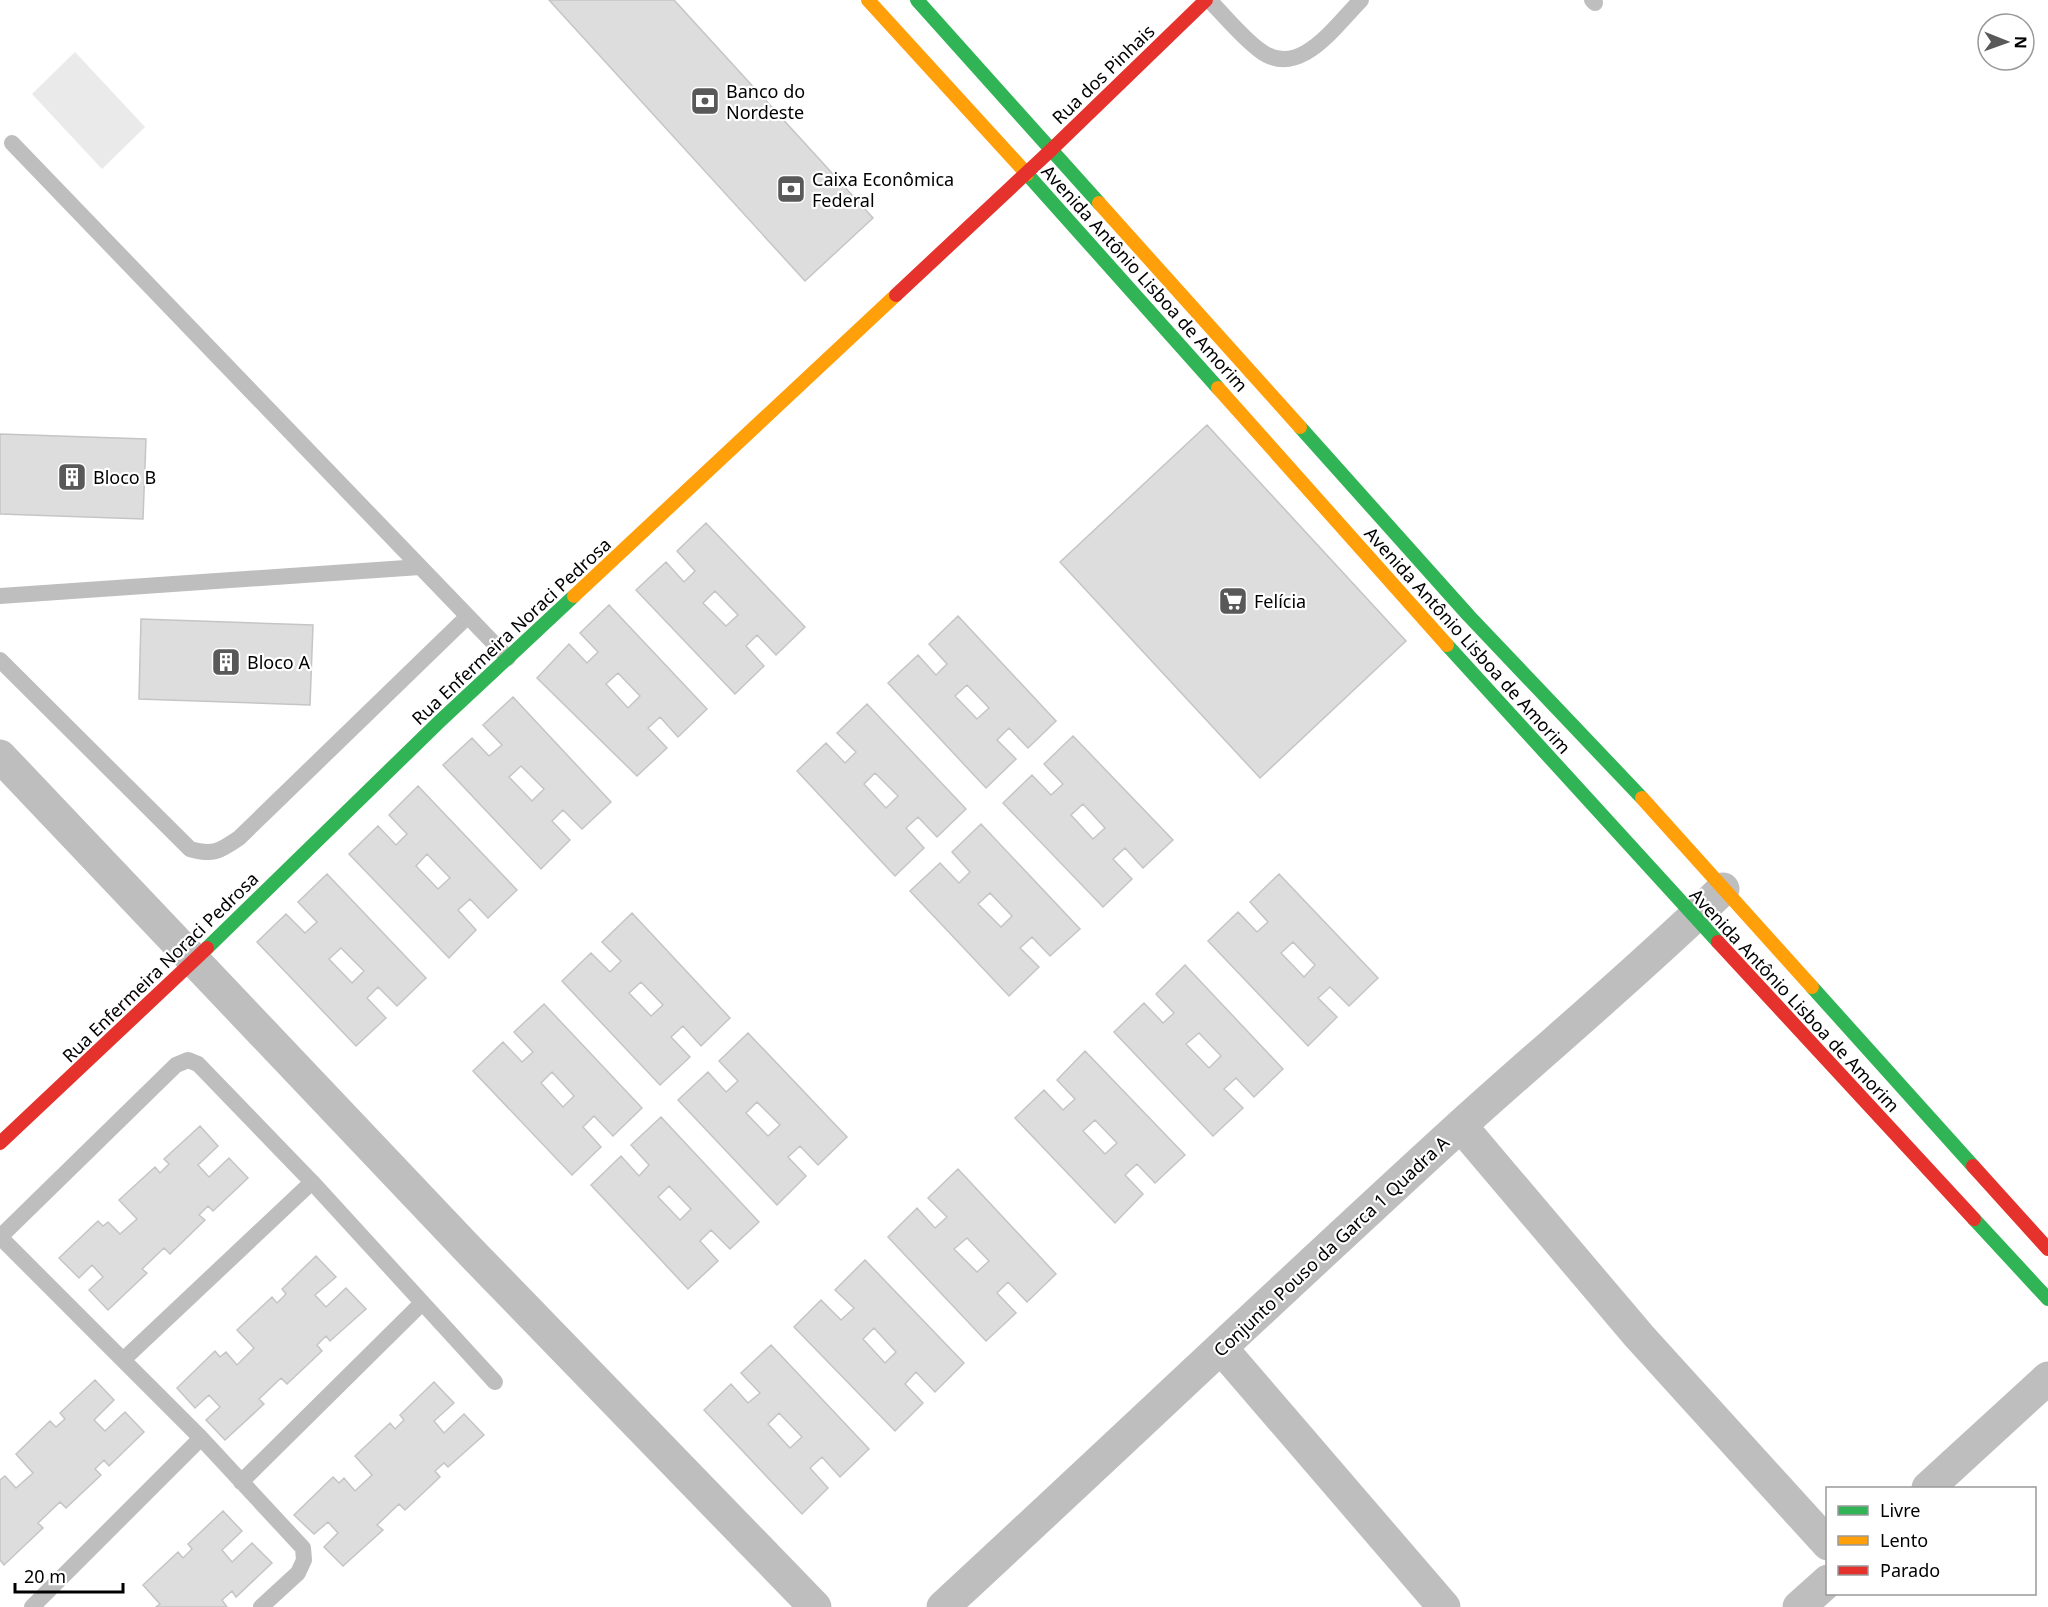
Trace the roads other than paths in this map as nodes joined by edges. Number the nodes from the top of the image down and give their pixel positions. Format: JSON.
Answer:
{"nodes":[{"id":1,"x":868,"y":0,"type":"edge"},
{"id":2,"x":917,"y":0,"type":"edge"},
{"id":3,"x":1208,"y":0,"type":"edge"},
{"id":4,"x":1361,"y":0,"type":"edge"},
{"id":5,"x":12,"y":143,"type":"dead end"},
{"id":6,"x":1051,"y":150,"type":"junction"},
{"id":7,"x":1026,"y":172,"type":"junction"},
{"id":8,"x":420,"y":567,"type":"junction"},
{"id":9,"x":0,"y":596,"type":"edge"},
{"id":10,"x":467,"y":617,"type":"junction"},
{"id":11,"x":1456,"y":628,"type":"junction"},
{"id":12,"x":508,"y":658,"type":"junction"},
{"id":13,"x":0,"y":660,"type":"edge"},
{"id":14,"x":0,"y":756,"type":"edge"},
{"id":15,"x":1723,"y":889,"type":"junction"},
{"id":16,"x":1694,"y":918,"type":"junction"},
{"id":17,"x":194,"y":960,"type":"junction"},
{"id":18,"x":1461,"y":1126,"type":"junction"},
{"id":19,"x":0,"y":1143,"type":"edge"},
{"id":20,"x":312,"y":1182,"type":"junction"},
{"id":21,"x":0,"y":1237,"type":"edge"},
{"id":22,"x":2048,"y":1248,"type":"edge"},
{"id":23,"x":2046,"y":1294,"type":"edge"},
{"id":24,"x":422,"y":1303,"type":"junction"},
{"id":25,"x":1222,"y":1348,"type":"junction"},
{"id":26,"x":123,"y":1360,"type":"junction"},
{"id":27,"x":2048,"y":1378,"type":"edge"},
{"id":28,"x":495,"y":1382,"type":"dead end"},
{"id":29,"x":201,"y":1437,"type":"junction"},
{"id":30,"x":241,"y":1482,"type":"junction"},
{"id":31,"x":1929,"y":1487,"type":"edge"},
{"id":32,"x":1826,"y":1543,"type":"edge"},
{"id":33,"x":1826,"y":1582,"type":"edge"},
{"id":34,"x":32,"y":1607,"type":"edge"},
{"id":35,"x":261,"y":1607,"type":"edge"},
{"id":36,"x":815,"y":1607,"type":"edge"},
{"id":37,"x":943,"y":1607,"type":"edge"},
{"id":38,"x":1444,"y":1607,"type":"edge"},
{"id":39,"x":1799,"y":1607,"type":"edge"}],
"edges":[{"from":1,"to":7,"type":"main road","name":"Avenida Antônio Lisboa de Amorim"},
{"from":2,"to":6,"type":"main road","name":"Avenida Antônio Lisboa de Amorim"},
{"from":3,"to":4,"type":"lane"},
{"from":3,"to":6,"type":"main road","name":"Rua dos Pinhais"},
{"from":5,"to":8,"type":"lane"},
{"from":6,"to":7,"type":"main road","name":"Rua Enfermeira Noraci Pedrosa"},
{"from":6,"to":11,"type":"main road","name":"Avenida Antônio Lisboa de Amorim"},
{"from":7,"to":11,"type":"main road","name":"Avenida Antônio Lisboa de Amorim"},
{"from":7,"to":12,"type":"main road","name":"Rua Enfermeira Noraci Pedrosa"},
{"from":8,"to":9,"type":"lane"},
{"from":8,"to":10,"type":"lane"},
{"from":10,"to":12,"type":"lane"},
{"from":10,"to":13,"type":"lane"},
{"from":11,"to":15,"type":"main road","name":"Avenida Antônio Lisboa de Amorim"},
{"from":11,"to":16,"type":"main road","name":"Avenida Antônio Lisboa de Amorim"},
{"from":12,"to":17,"type":"main road","name":"Rua Enfermeira Noraci Pedrosa"},
{"from":14,"to":17,"type":"street"},
{"from":15,"to":16,"type":"street","name":"Conjunto Pouso da Garca 1 Quadra A"},
{"from":15,"to":22,"type":"main road","name":"Avenida Antônio Lisboa de Amorim"},
{"from":16,"to":18,"type":"street","name":"Conjunto Pouso da Garca 1 Quadra A"},
{"from":16,"to":23,"type":"main road","name":"Avenida Antônio Lisboa de Amorim"},
{"from":17,"to":19,"type":"main road","name":"Rua Enfermeira Noraci Pedrosa"},
{"from":17,"to":36,"type":"street"},
{"from":18,"to":25,"type":"street","name":"Conjunto Pouso da Garca 1 Quadra A"},
{"from":18,"to":32,"type":"street"},
{"from":20,"to":21,"type":"lane"},
{"from":20,"to":24,"type":"lane"},
{"from":20,"to":26,"type":"lane"},
{"from":21,"to":26,"type":"lane"},
{"from":24,"to":28,"type":"lane"},
{"from":24,"to":30,"type":"lane"},
{"from":25,"to":37,"type":"street","name":"Conjunto Pouso da Garca 1 Quadra A"},
{"from":25,"to":38,"type":"street"},
{"from":26,"to":29,"type":"lane"},
{"from":27,"to":31,"type":"street"},
{"from":29,"to":30,"type":"lane"},
{"from":29,"to":34,"type":"lane"},
{"from":30,"to":35,"type":"lane"},
{"from":33,"to":39,"type":"street"}]}
